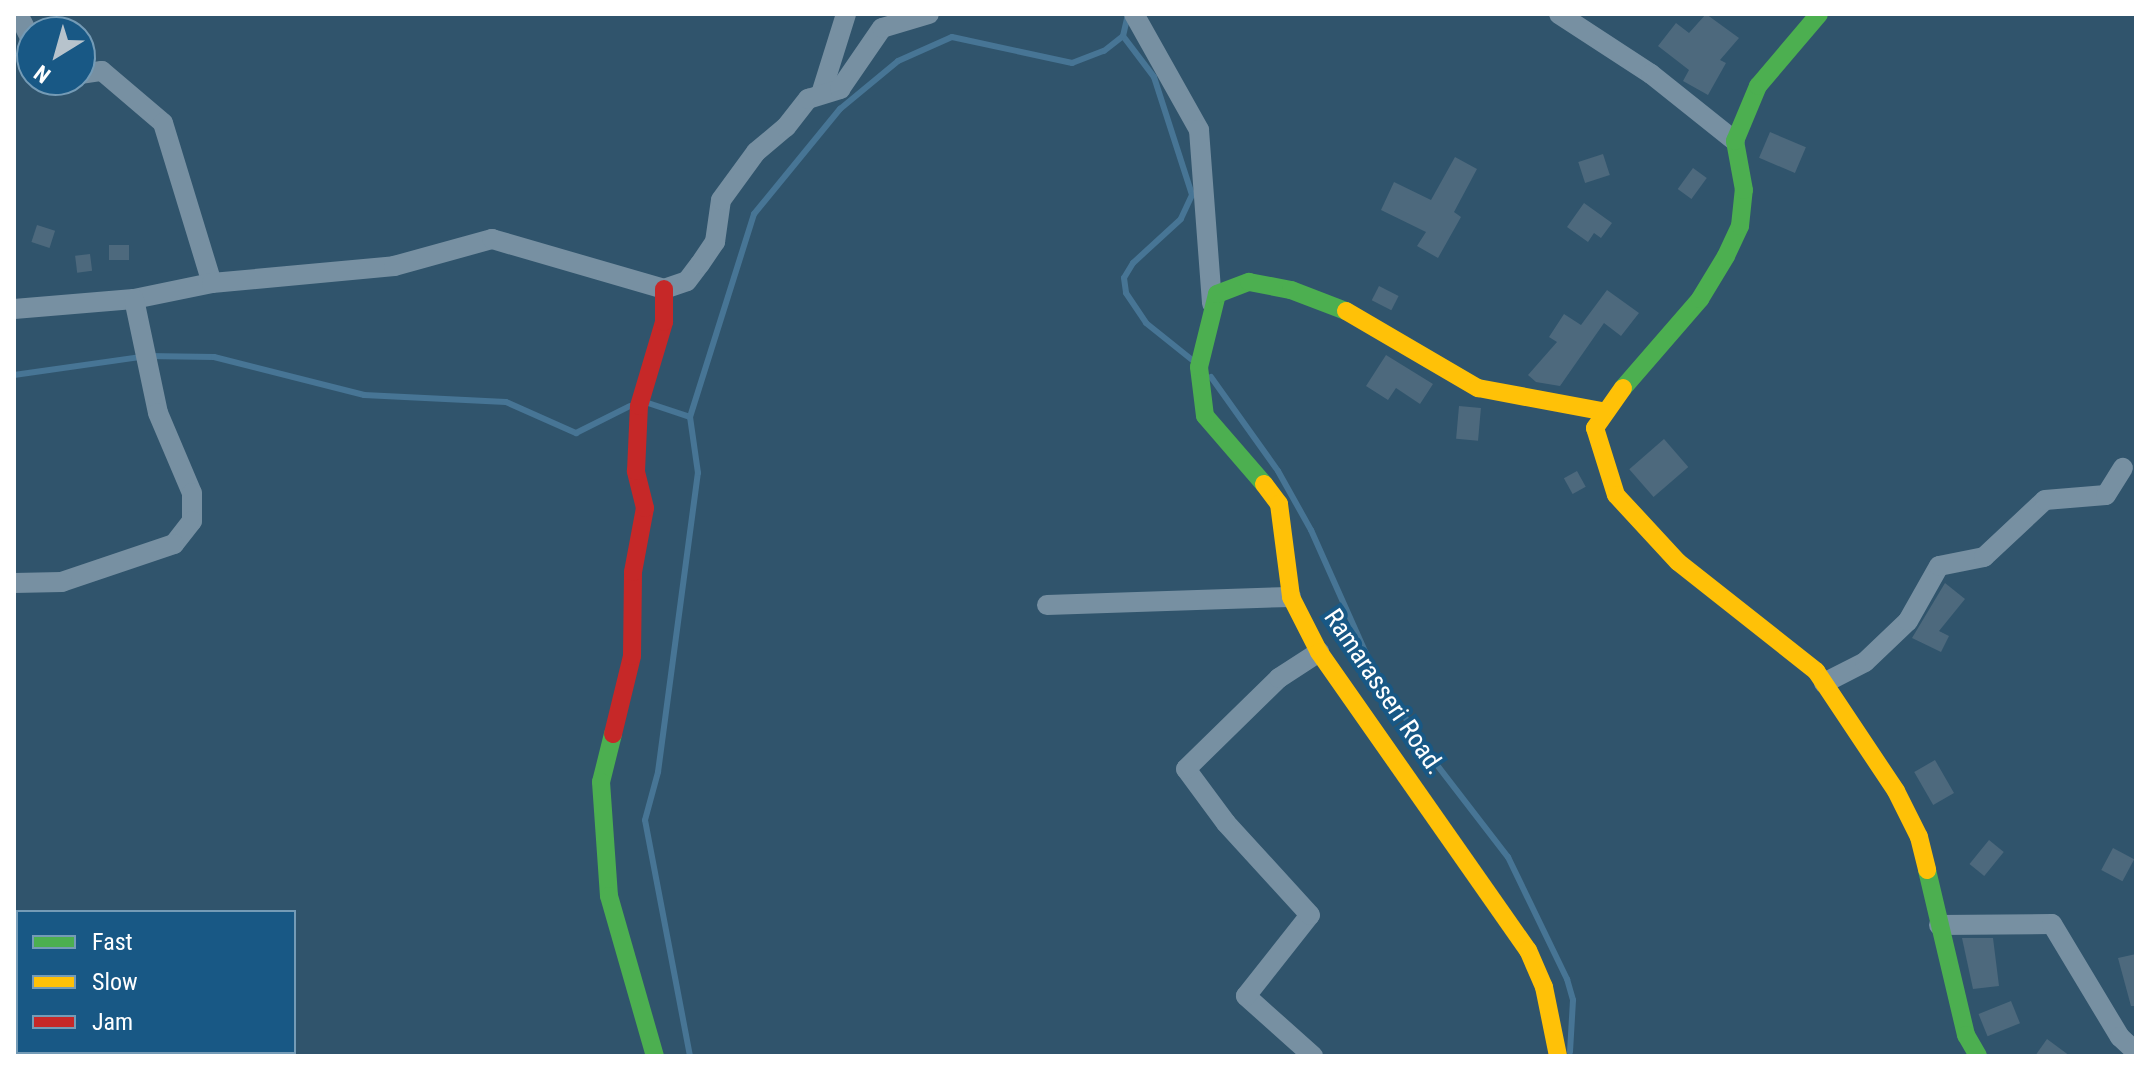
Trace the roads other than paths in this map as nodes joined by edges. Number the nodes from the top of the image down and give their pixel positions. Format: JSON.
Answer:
{"nodes":[{"id":1,"x":846,"y":14,"type":"edge"},
{"id":2,"x":929,"y":14,"type":"edge"},
{"id":3,"x":1134,"y":14,"type":"edge"},
{"id":4,"x":1559,"y":14,"type":"edge"},
{"id":5,"x":1819,"y":14,"type":"edge"},
{"id":6,"x":96,"y":72,"type":"edge"},
{"id":7,"x":821,"y":94,"type":"junction"},
{"id":8,"x":1735,"y":141,"type":"junction"},
{"id":9,"x":212,"y":283,"type":"junction"},
{"id":10,"x":664,"y":289,"type":"junction"},
{"id":11,"x":134,"y":299,"type":"junction"},
{"id":12,"x":1212,"y":304,"type":"junction"},
{"id":13,"x":14,"y":309,"type":"edge"},
{"id":14,"x":1606,"y":412,"type":"junction"},
{"id":15,"x":2123,"y":468,"type":"dead end"},
{"id":16,"x":14,"y":583,"type":"edge"},
{"id":17,"x":1291,"y":597,"type":"junction"},
{"id":18,"x":1047,"y":605,"type":"dead end"},
{"id":19,"x":1319,"y":652,"type":"junction"},
{"id":20,"x":1824,"y":683,"type":"junction"},
{"id":21,"x":1939,"y":925,"type":"junction"},
{"id":22,"x":2136,"y":1052,"type":"edge"},
{"id":23,"x":655,"y":1056,"type":"edge"},
{"id":24,"x":1313,"y":1056,"type":"edge"},
{"id":25,"x":1558,"y":1056,"type":"edge"},
{"id":26,"x":1978,"y":1056,"type":"edge"}],
"edges":[{"from":1,"to":7,"type":"street"},
{"from":2,"to":7,"type":"street"},
{"from":3,"to":12,"type":"street"},
{"from":4,"to":8,"type":"street"},
{"from":5,"to":8,"type":"street"},
{"from":6,"to":9,"type":"street"},
{"from":7,"to":10,"type":"street"},
{"from":8,"to":14,"type":"street"},
{"from":9,"to":10,"type":"street"},
{"from":9,"to":11,"type":"street"},
{"from":10,"to":23,"type":"street"},
{"from":11,"to":13,"type":"street"},
{"from":11,"to":16,"type":"street"},
{"from":12,"to":14,"type":"street"},
{"from":12,"to":17,"type":"street","name":"Ramarasseri Road."},
{"from":14,"to":20,"type":"street"},
{"from":15,"to":20,"type":"street"},
{"from":17,"to":18,"type":"street"},
{"from":17,"to":19,"type":"street","name":"Ramarasseri Road."},
{"from":19,"to":24,"type":"street"},
{"from":19,"to":25,"type":"street","name":"Ramarasseri Road."},
{"from":20,"to":21,"type":"street"},
{"from":21,"to":22,"type":"street"},
{"from":21,"to":26,"type":"street"}]}
